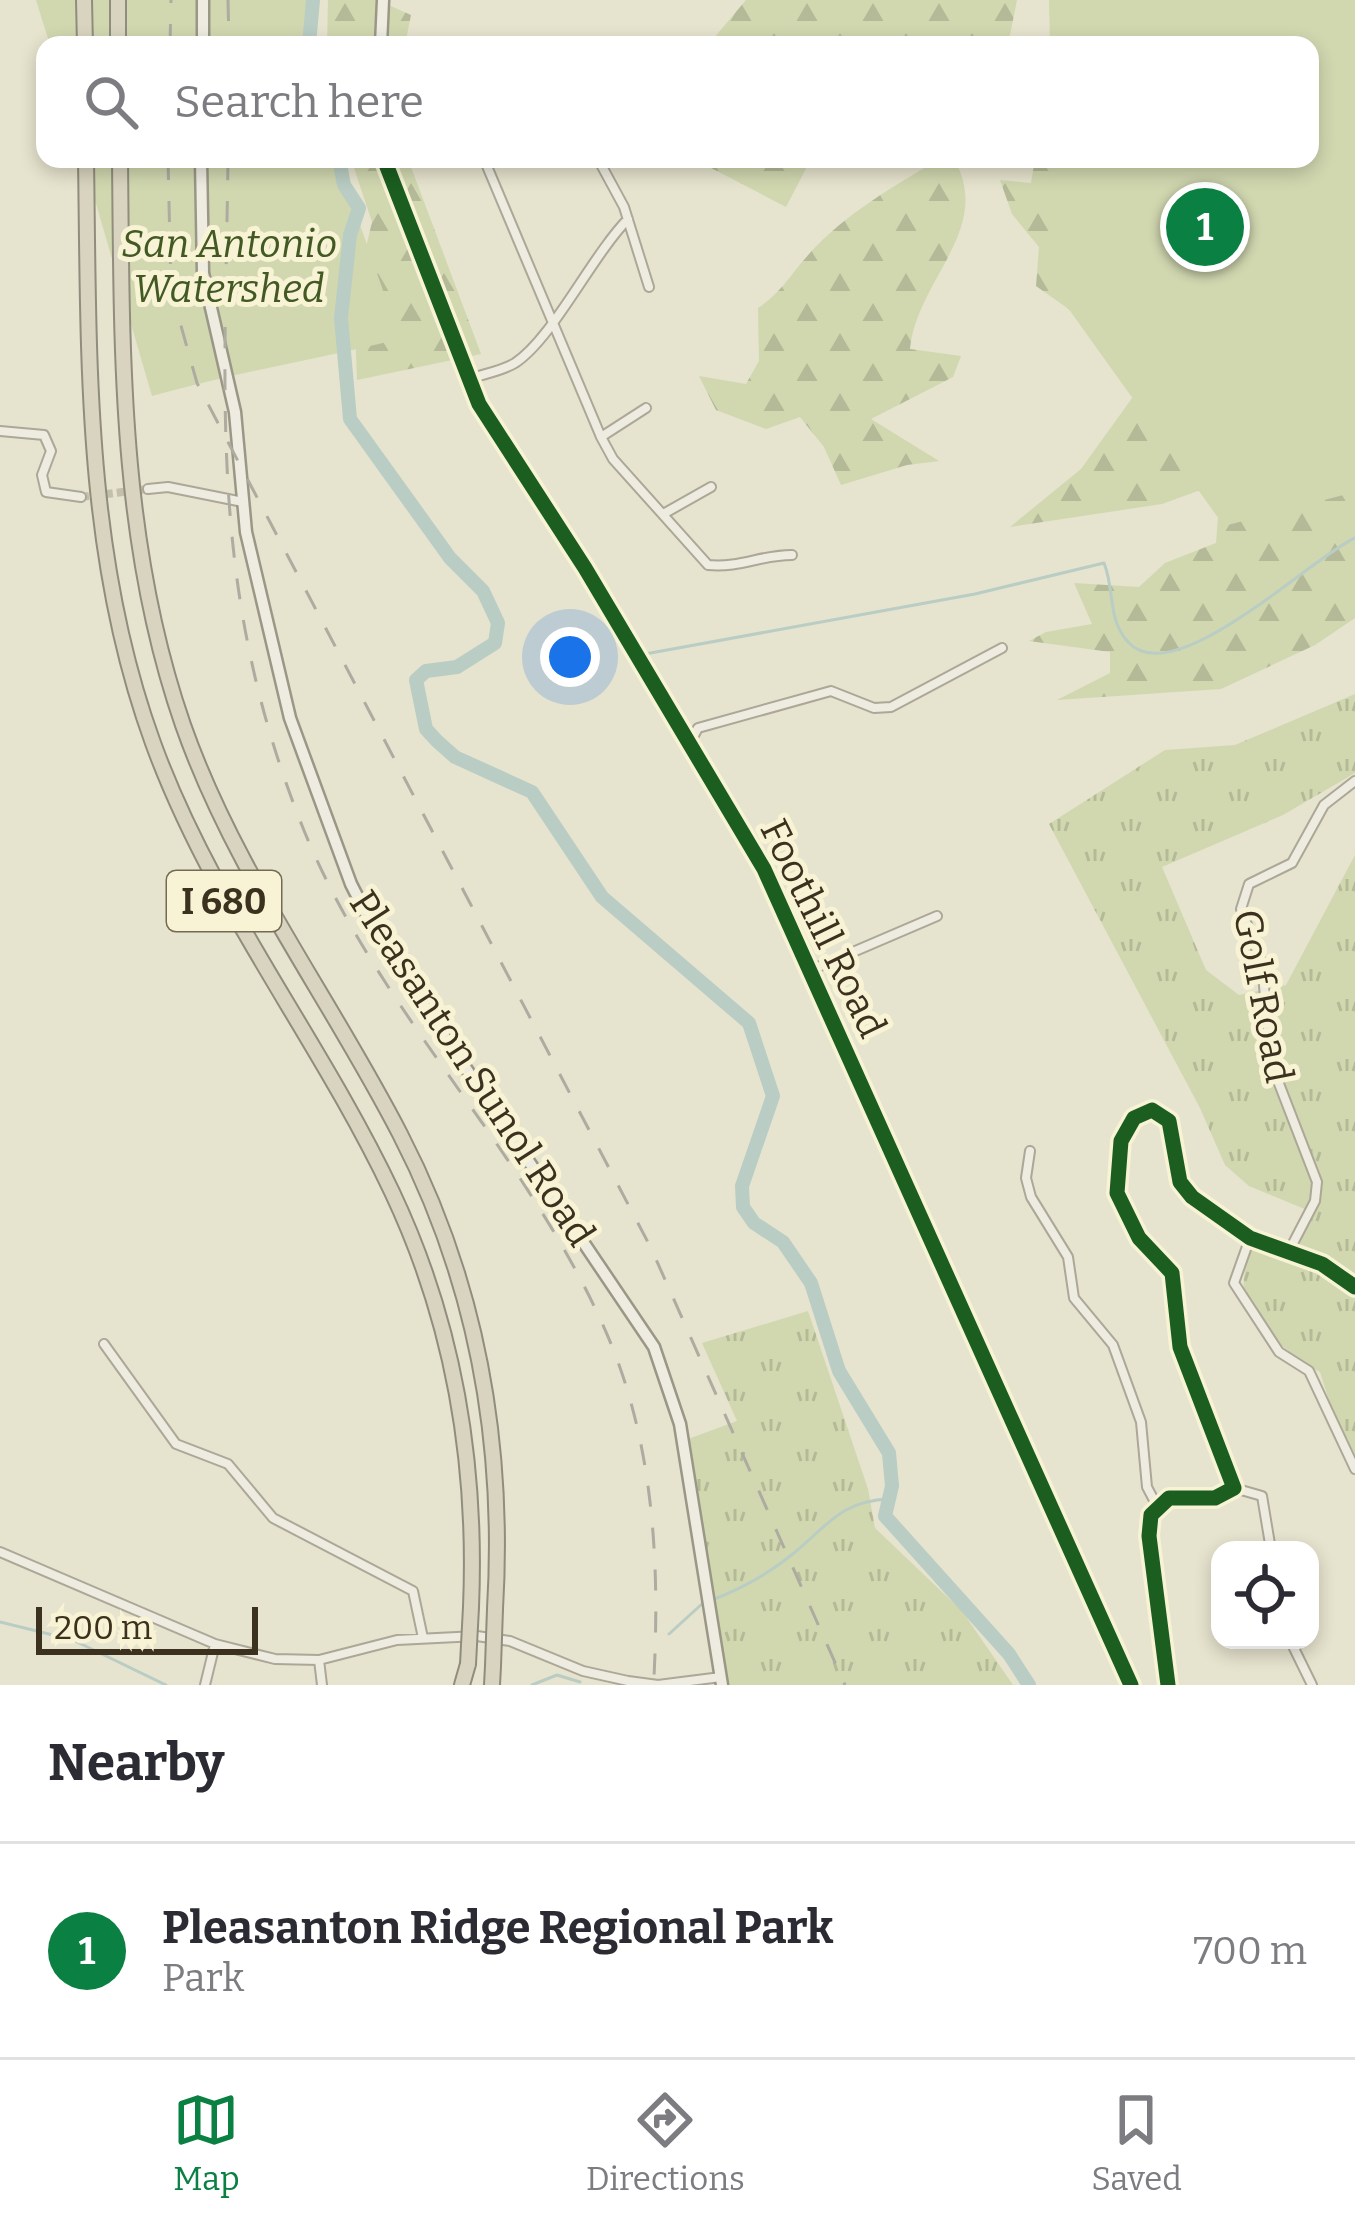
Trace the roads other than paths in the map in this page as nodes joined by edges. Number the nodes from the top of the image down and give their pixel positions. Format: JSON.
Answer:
{"nodes":[{"id":1,"x":84,"y":0,"type":"edge"},
{"id":2,"x":118,"y":0,"type":"edge"},
{"id":3,"x":203,"y":0,"type":"edge"},
{"id":4,"x":383,"y":0,"type":"edge"},
{"id":5,"x":85,"y":36,"type":"edge"},
{"id":6,"x":118,"y":36,"type":"edge"},
{"id":7,"x":202,"y":36,"type":"edge"},
{"id":8,"x":381,"y":36,"type":"edge"},
{"id":9,"x":86,"y":168,"type":"edge"},
{"id":10,"x":120,"y":168,"type":"edge"},
{"id":11,"x":202,"y":168,"type":"edge"},
{"id":12,"x":387,"y":168,"type":"edge"},
{"id":13,"x":488,"y":168,"type":"edge"},
{"id":14,"x":602,"y":168,"type":"edge"},
{"id":15,"x":628,"y":219,"type":"junction"},
{"id":16,"x":649,"y":287,"type":"dead end"},
{"id":17,"x":549,"y":322,"type":"junction"},
{"id":18,"x":467,"y":380,"type":"junction"},
{"id":19,"x":646,"y":408,"type":"dead end"},
{"id":20,"x":0,"y":431,"type":"edge"},
{"id":21,"x":601,"y":437,"type":"junction"},
{"id":22,"x":711,"y":487,"type":"dead end"},
{"id":23,"x":148,"y":489,"type":"tunnel mouth"},
{"id":24,"x":81,"y":497,"type":"dead end"},
{"id":25,"x":243,"y":502,"type":"junction"},
{"id":26,"x":665,"y":513,"type":"junction"},
{"id":27,"x":792,"y":556,"type":"dead end"},
{"id":28,"x":1002,"y":648,"type":"dead end"},
{"id":29,"x":688,"y":747,"type":"junction"},
{"id":30,"x":1355,"y":781,"type":"edge"},
{"id":31,"x":937,"y":916,"type":"dead end"},
{"id":32,"x":812,"y":970,"type":"junction"},
{"id":33,"x":1030,"y":1151,"type":"dead end"},
{"id":34,"x":1250,"y":1238,"type":"junction"},
{"id":35,"x":1289,"y":1250,"type":"junction"},
{"id":36,"x":1355,"y":1287,"type":"edge"},
{"id":37,"x":104,"y":1345,"type":"dead end"},
{"id":38,"x":1355,"y":1469,"type":"edge"},
{"id":39,"x":1234,"y":1488,"type":"junction"},
{"id":40,"x":1157,"y":1506,"type":"junction"},
{"id":41,"x":1270,"y":1541,"type":"edge"},
{"id":42,"x":0,"y":1552,"type":"edge"},
{"id":43,"x":423,"y":1638,"type":"junction"},
{"id":44,"x":214,"y":1644,"type":"junction"},
{"id":45,"x":1294,"y":1649,"type":"edge"},
{"id":46,"x":319,"y":1660,"type":"junction"},
{"id":47,"x":722,"y":1681,"type":"edge"},
{"id":48,"x":205,"y":1685,"type":"edge"},
{"id":49,"x":322,"y":1685,"type":"edge"},
{"id":50,"x":465,"y":1685,"type":"edge"},
{"id":51,"x":491,"y":1685,"type":"edge"},
{"id":52,"x":1131,"y":1685,"type":"edge"},
{"id":53,"x":1168,"y":1685,"type":"edge"},
{"id":54,"x":1312,"y":1685,"type":"edge"}],
"edges":[{"from":1,"to":5,"type":"highway"},
{"from":2,"to":6,"type":"highway"},
{"from":3,"to":7,"type":"street"},
{"from":4,"to":8,"type":"street"},
{"from":9,"to":50,"type":"highway","number":"I 680","bridge":true},
{"from":10,"to":51,"type":"highway","number":"I 680","bridge":true},
{"from":11,"to":25,"type":"street","name":"Pleasanton Sunol Road"},
{"from":12,"to":18,"type":"street","name":"Foothill Road"},
{"from":13,"to":17,"type":"street"},
{"from":14,"to":15,"type":"street"},
{"from":15,"to":16,"type":"street"},
{"from":15,"to":17,"type":"street"},
{"from":17,"to":18,"type":"street"},
{"from":17,"to":21,"type":"street"},
{"from":18,"to":29,"type":"street","name":"Foothill Road"},
{"from":19,"to":21,"type":"street"},
{"from":20,"to":24,"type":"street"},
{"from":21,"to":26,"type":"street"},
{"from":22,"to":26,"type":"street"},
{"from":23,"to":25,"type":"street"},
{"from":25,"to":47,"type":"street","name":"Pleasanton Sunol Road"},
{"from":26,"to":27,"type":"street"},
{"from":28,"to":29,"type":"street"},
{"from":29,"to":32,"type":"street","name":"Foothill Road"},
{"from":30,"to":35,"type":"street","name":"Golf Road"},
{"from":31,"to":32,"type":"street"},
{"from":32,"to":52,"type":"street","name":"Foothill Road"},
{"from":33,"to":40,"type":"street"},
{"from":34,"to":35,"type":"street"},
{"from":34,"to":38,"type":"street"},
{"from":34,"to":39,"type":"street"},
{"from":35,"to":36,"type":"street"},
{"from":37,"to":43,"type":"street"},
{"from":39,"to":40,"type":"street"},
{"from":39,"to":41,"type":"street"},
{"from":40,"to":53,"type":"street"},
{"from":42,"to":44,"type":"street"},
{"from":43,"to":46,"type":"street"},
{"from":43,"to":47,"type":"street"},
{"from":44,"to":46,"type":"street"},
{"from":44,"to":48,"type":"street"},
{"from":45,"to":54,"type":"street"},
{"from":46,"to":49,"type":"street"}]}
